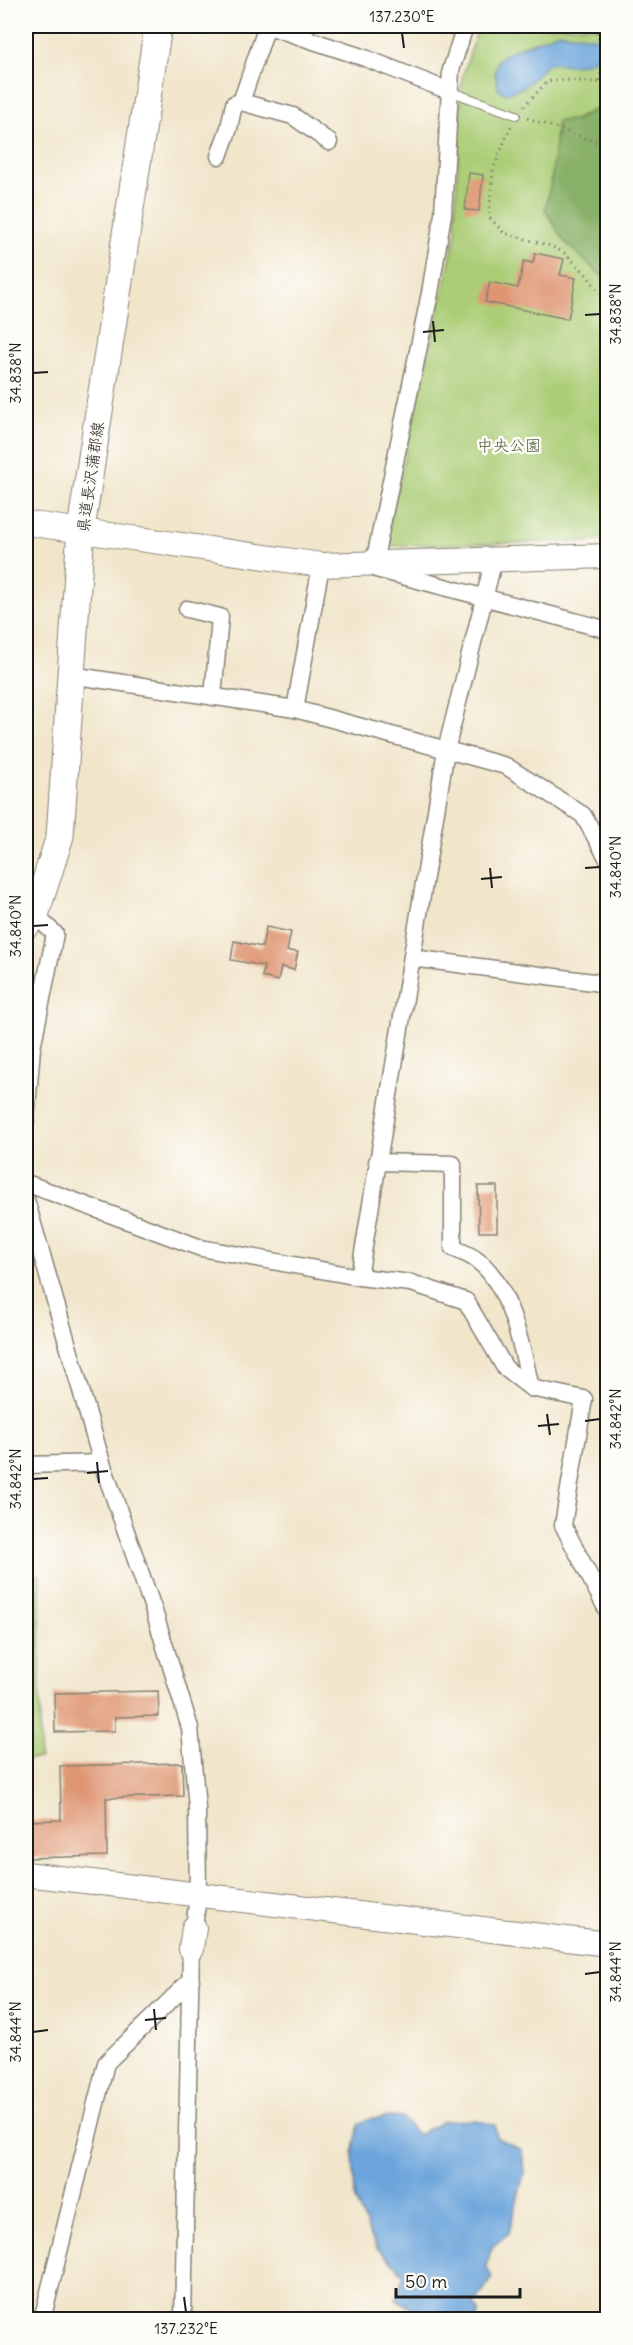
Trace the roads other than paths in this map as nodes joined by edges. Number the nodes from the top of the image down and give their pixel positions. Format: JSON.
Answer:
{"nodes":[{"id":1,"x":158,"y":26,"type":"edge"},
{"id":2,"x":267,"y":26,"type":"edge"},
{"id":3,"x":465,"y":26,"type":"edge"},
{"id":4,"x":449,"y":91,"type":"junction"},
{"id":5,"x":241,"y":102,"type":"junction"},
{"id":6,"x":516,"y":115,"type":"road end"},
{"id":7,"x":329,"y":142,"type":"dead end"},
{"id":8,"x":219,"y":156,"type":"dead end"},
{"id":9,"x":26,"y":523,"type":"edge"},
{"id":10,"x":81,"y":529,"type":"junction"},
{"id":11,"x":608,"y":556,"type":"edge"},
{"id":12,"x":494,"y":559,"type":"junction"},
{"id":13,"x":364,"y":563,"type":"junction"},
{"id":14,"x":321,"y":565,"type":"junction"},
{"id":15,"x":486,"y":597,"type":"junction"},
{"id":16,"x":187,"y":609,"type":"dead end"},
{"id":17,"x":608,"y":630,"type":"edge"},
{"id":18,"x":70,"y":675,"type":"junction"},
{"id":19,"x":213,"y":697,"type":"junction"},
{"id":20,"x":295,"y":710,"type":"junction"},
{"id":21,"x":446,"y":750,"type":"junction"},
{"id":22,"x":608,"y":859,"type":"edge"},
{"id":23,"x":30,"y":920,"type":"edge"},
{"id":24,"x":412,"y":958,"type":"junction"},
{"id":25,"x":608,"y":984,"type":"edge"},
{"id":26,"x":26,"y":1120,"type":"edge"},
{"id":27,"x":377,"y":1162,"type":"junction"},
{"id":28,"x":26,"y":1183,"type":"edge"},
{"id":29,"x":26,"y":1200,"type":"edge"},
{"id":30,"x":33,"y":1253,"type":"edge"},
{"id":31,"x":359,"y":1277,"type":"junction"},
{"id":32,"x":531,"y":1388,"type":"junction"},
{"id":33,"x":102,"y":1463,"type":"junction"},
{"id":34,"x":26,"y":1465,"type":"edge"},
{"id":35,"x":608,"y":1611,"type":"edge"},
{"id":36,"x":26,"y":1874,"type":"edge"},
{"id":37,"x":198,"y":1896,"type":"junction"},
{"id":38,"x":608,"y":1944,"type":"edge"},
{"id":39,"x":191,"y":1980,"type":"junction"},
{"id":40,"x":42,"y":2319,"type":"edge"},
{"id":41,"x":183,"y":2319,"type":"edge"}],
"edges":[{"from":1,"to":10,"type":"main road","name":"県道長沢蒲郡線"},
{"from":2,"to":4,"type":"street"},
{"from":2,"to":5,"type":"street"},
{"from":3,"to":4,"type":"street"},
{"from":4,"to":6,"type":"lane"},
{"from":4,"to":13,"type":"street"},
{"from":5,"to":7,"type":"street"},
{"from":5,"to":8,"type":"street"},
{"from":9,"to":10,"type":"street"},
{"from":10,"to":14,"type":"street"},
{"from":10,"to":18,"type":"main road","name":"県道長沢蒲郡線"},
{"from":11,"to":12,"type":"street"},
{"from":12,"to":13,"type":"street"},
{"from":12,"to":15,"type":"street"},
{"from":13,"to":14,"type":"street"},
{"from":13,"to":15,"type":"street"},
{"from":14,"to":20,"type":"street"},
{"from":15,"to":17,"type":"street"},
{"from":15,"to":21,"type":"street"},
{"from":16,"to":19,"type":"street"},
{"from":18,"to":19,"type":"street"},
{"from":18,"to":23,"type":"main road","name":"県道長沢蒲郡線"},
{"from":19,"to":20,"type":"street"},
{"from":20,"to":21,"type":"street"},
{"from":21,"to":22,"type":"street"},
{"from":21,"to":24,"type":"street"},
{"from":23,"to":26,"type":"street"},
{"from":24,"to":25,"type":"street"},
{"from":24,"to":27,"type":"street"},
{"from":27,"to":31,"type":"street"},
{"from":27,"to":32,"type":"street"},
{"from":28,"to":31,"type":"street"},
{"from":29,"to":30,"type":"street"},
{"from":30,"to":33,"type":"street"},
{"from":31,"to":32,"type":"street"},
{"from":32,"to":35,"type":"street"},
{"from":33,"to":34,"type":"street"},
{"from":33,"to":37,"type":"street"},
{"from":36,"to":37,"type":"street"},
{"from":37,"to":38,"type":"street"},
{"from":37,"to":39,"type":"street"},
{"from":39,"to":40,"type":"street"},
{"from":39,"to":41,"type":"street"}]}
